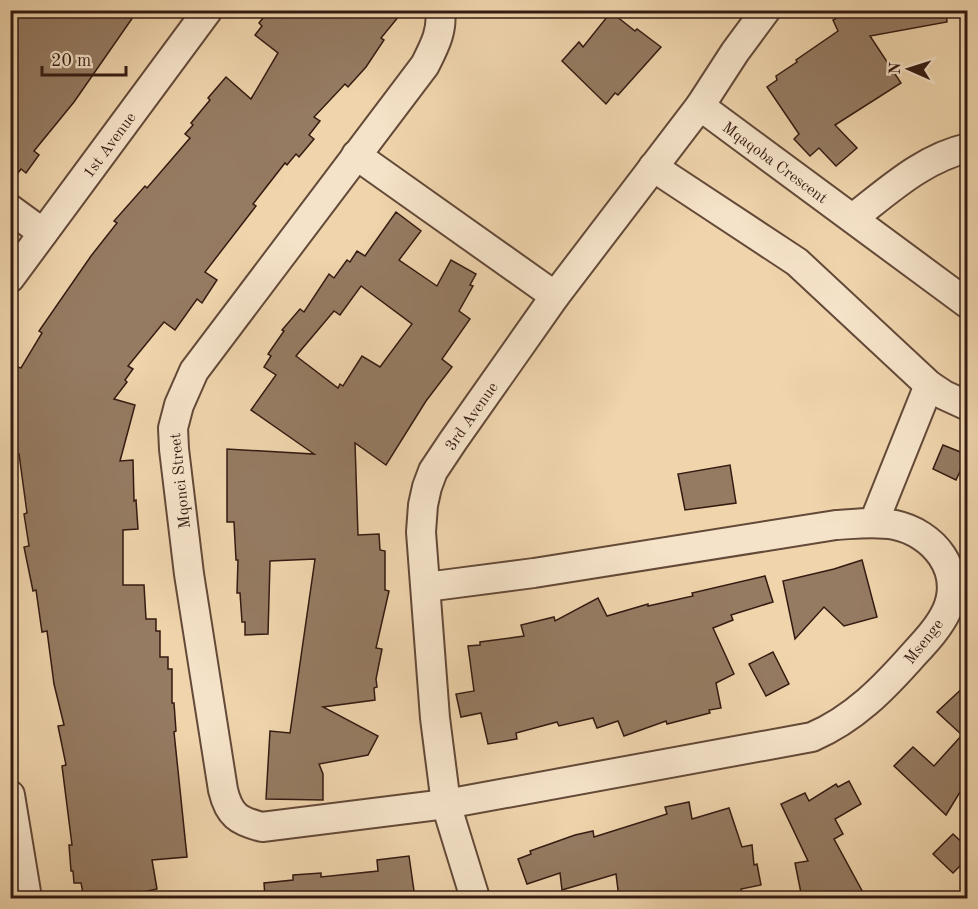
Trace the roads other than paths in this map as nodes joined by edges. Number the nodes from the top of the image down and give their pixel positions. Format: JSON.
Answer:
{"nodes":[{"id":1,"x":208,"y":10,"type":"edge"},
{"id":2,"x":440,"y":10,"type":"edge"},
{"id":3,"x":765,"y":10,"type":"edge"},
{"id":4,"x":700,"y":106,"type":"junction"},
{"id":5,"x":968,"y":148,"type":"edge"},
{"id":6,"x":357,"y":155,"type":"junction"},
{"id":7,"x":653,"y":167,"type":"junction"},
{"id":8,"x":10,"y":208,"type":"edge"},
{"id":9,"x":853,"y":218,"type":"junction"},
{"id":10,"x":43,"y":233,"type":"junction"},
{"id":11,"x":10,"y":278,"type":"edge"},
{"id":12,"x":555,"y":296,"type":"junction"},
{"id":13,"x":968,"y":304,"type":"edge"},
{"id":14,"x":929,"y":385,"type":"junction"},
{"id":15,"x":968,"y":406,"type":"edge"},
{"id":16,"x":874,"y":522,"type":"junction"},
{"id":17,"x":426,"y":587,"type":"junction"},
{"id":18,"x":10,"y":795,"type":"edge"},
{"id":19,"x":446,"y":804,"type":"junction"},
{"id":20,"x":27,"y":898,"type":"edge"},
{"id":21,"x":476,"y":898,"type":"edge"}],
"edges":[{"from":1,"to":10,"type":"street","name":"1st Avenue"},
{"from":2,"to":6,"type":"street","name":"Mqonci Street"},
{"from":3,"to":4,"type":"street","name":"3rd Avenue"},
{"from":4,"to":7,"type":"street","name":"3rd Avenue"},
{"from":4,"to":9,"type":"street","name":"Mqaqoba Crescent"},
{"from":5,"to":9,"type":"street"},
{"from":6,"to":12,"type":"street"},
{"from":6,"to":19,"type":"street","name":"Mqonci Street"},
{"from":7,"to":12,"type":"street","name":"3rd Avenue"},
{"from":7,"to":14,"type":"street"},
{"from":8,"to":10,"type":"street"},
{"from":9,"to":13,"type":"street","name":"Mqaqoba Crescent"},
{"from":10,"to":11,"type":"street","name":"1st Avenue"},
{"from":12,"to":17,"type":"street","name":"3rd Avenue"},
{"from":14,"to":15,"type":"street"},
{"from":14,"to":16,"type":"street"},
{"from":16,"to":17,"type":"street","name":"Msenge"},
{"from":16,"to":19,"type":"street","name":"Msenge"},
{"from":17,"to":19,"type":"street","name":"3rd Avenue"},
{"from":18,"to":20,"type":"street"},
{"from":19,"to":21,"type":"street","name":"3rd Avenue"}]}
